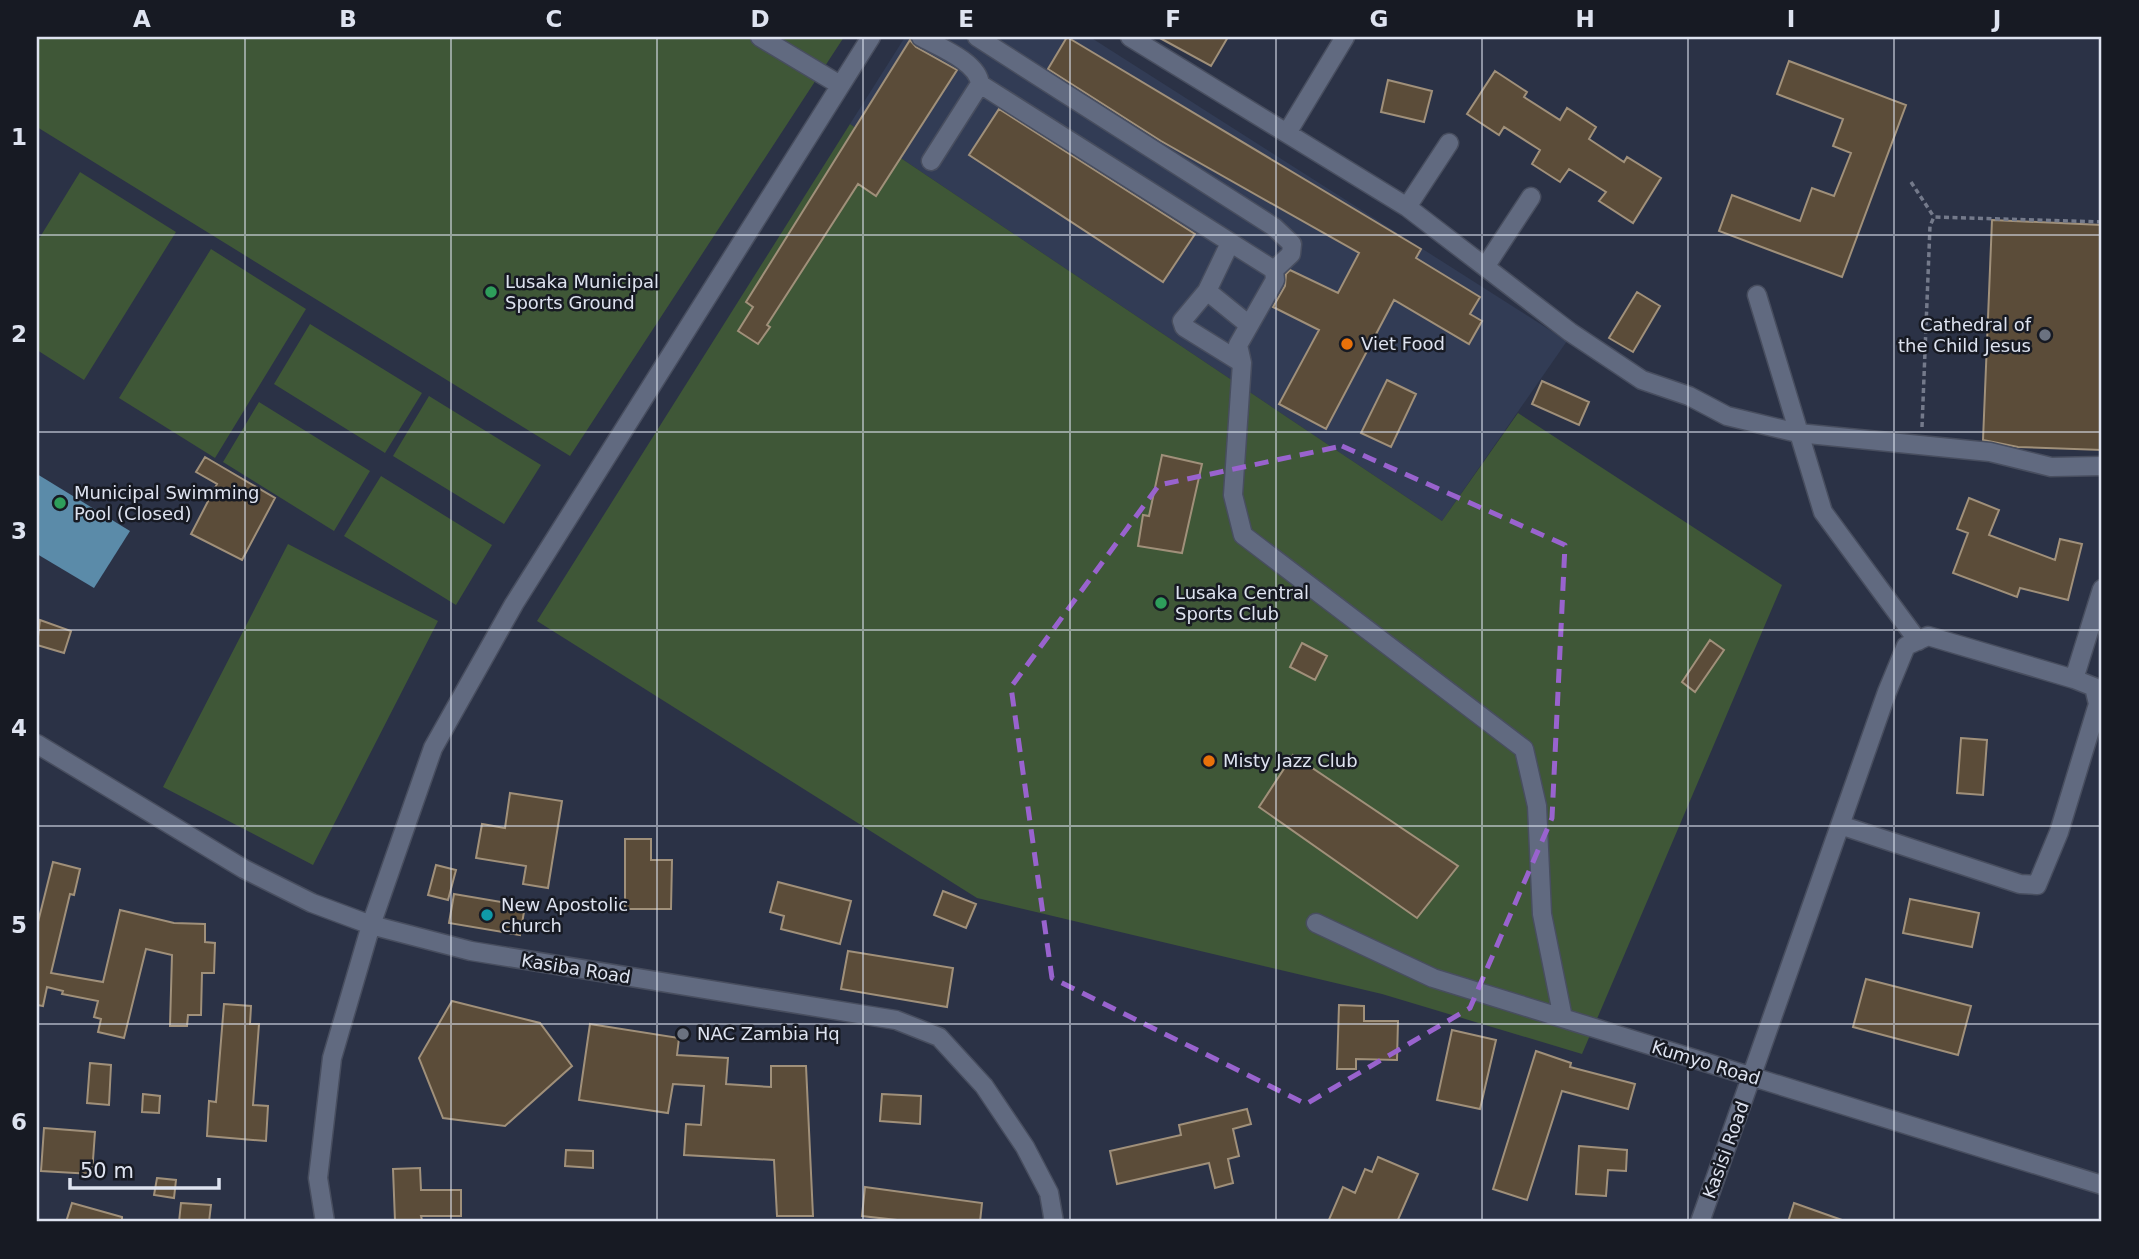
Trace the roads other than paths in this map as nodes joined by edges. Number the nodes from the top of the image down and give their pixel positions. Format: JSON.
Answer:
{"nodes":[{"id":1,"x":760,"y":37,"type":"edge"},
{"id":2,"x":871,"y":37,"type":"edge"},
{"id":3,"x":921,"y":37,"type":"edge"},
{"id":4,"x":976,"y":37,"type":"edge"},
{"id":5,"x":1130,"y":37,"type":"edge"},
{"id":6,"x":1345,"y":37,"type":"edge"},
{"id":7,"x":980,"y":84,"type":"junction"},
{"id":8,"x":840,"y":85,"type":"junction"},
{"id":9,"x":1287,"y":133,"type":"junction"},
{"id":10,"x":1449,"y":143,"type":"dead end"},
{"id":11,"x":931,"y":161,"type":"dead end"},
{"id":12,"x":1531,"y":197,"type":"dead end"},
{"id":13,"x":1407,"y":207,"type":"junction"},
{"id":14,"x":1230,"y":243,"type":"junction"},
{"id":15,"x":1485,"y":267,"type":"junction"},
{"id":16,"x":1274,"y":271,"type":"junction"},
{"id":17,"x":1207,"y":291,"type":"junction"},
{"id":18,"x":1758,"y":295,"type":"dead end"},
{"id":19,"x":1249,"y":325,"type":"junction"},
{"id":20,"x":1242,"y":363,"type":"junction"},
{"id":21,"x":1798,"y":433,"type":"junction"},
{"id":22,"x":2102,"y":466,"type":"edge"},
{"id":23,"x":2102,"y":589,"type":"edge"},
{"id":24,"x":1918,"y":641,"type":"junction"},
{"id":25,"x":2074,"y":679,"type":"junction"},
{"id":26,"x":37,"y":744,"type":"edge"},
{"id":27,"x":1840,"y":825,"type":"junction"},
{"id":28,"x":1316,"y":923,"type":"dead end"},
{"id":29,"x":371,"y":925,"type":"junction"},
{"id":30,"x":1563,"y":1018,"type":"junction"},
{"id":31,"x":1752,"y":1078,"type":"junction"},
{"id":32,"x":2102,"y":1185,"type":"edge"},
{"id":33,"x":325,"y":1222,"type":"edge"},
{"id":34,"x":1054,"y":1222,"type":"edge"},
{"id":35,"x":1700,"y":1222,"type":"edge"}],
"edges":[{"from":1,"to":8,"type":"street"},
{"from":2,"to":8,"type":"street"},
{"from":3,"to":7,"type":"street"},
{"from":4,"to":16,"type":"street"},
{"from":5,"to":9,"type":"street"},
{"from":6,"to":9,"type":"street"},
{"from":7,"to":11,"type":"street"},
{"from":7,"to":14,"type":"street"},
{"from":8,"to":29,"type":"street"},
{"from":9,"to":13,"type":"street"},
{"from":10,"to":13,"type":"street"},
{"from":12,"to":15,"type":"street"},
{"from":13,"to":15,"type":"street"},
{"from":14,"to":16,"type":"street"},
{"from":14,"to":17,"type":"street"},
{"from":15,"to":21,"type":"street"},
{"from":16,"to":19,"type":"street"},
{"from":17,"to":19,"type":"street"},
{"from":17,"to":20,"type":"street"},
{"from":18,"to":21,"type":"street"},
{"from":19,"to":20,"type":"street"},
{"from":20,"to":30,"type":"street"},
{"from":21,"to":22,"type":"street"},
{"from":21,"to":24,"type":"street"},
{"from":23,"to":25,"type":"street"},
{"from":24,"to":25,"type":"street"},
{"from":24,"to":27,"type":"street","name":"Kasisi Road"},
{"from":25,"to":27,"type":"street"},
{"from":26,"to":29,"type":"street","name":"Kasiba Road"},
{"from":27,"to":31,"type":"street","name":"Kasisi Road"},
{"from":28,"to":30,"type":"street","name":"Kumyo Road"},
{"from":29,"to":33,"type":"street"},
{"from":29,"to":34,"type":"street","name":"Kasiba Road"},
{"from":30,"to":31,"type":"street","name":"Kumyo Road"},
{"from":31,"to":32,"type":"street","name":"Kumyo Road"},
{"from":31,"to":35,"type":"street","name":"Kasisi Road"}]}
